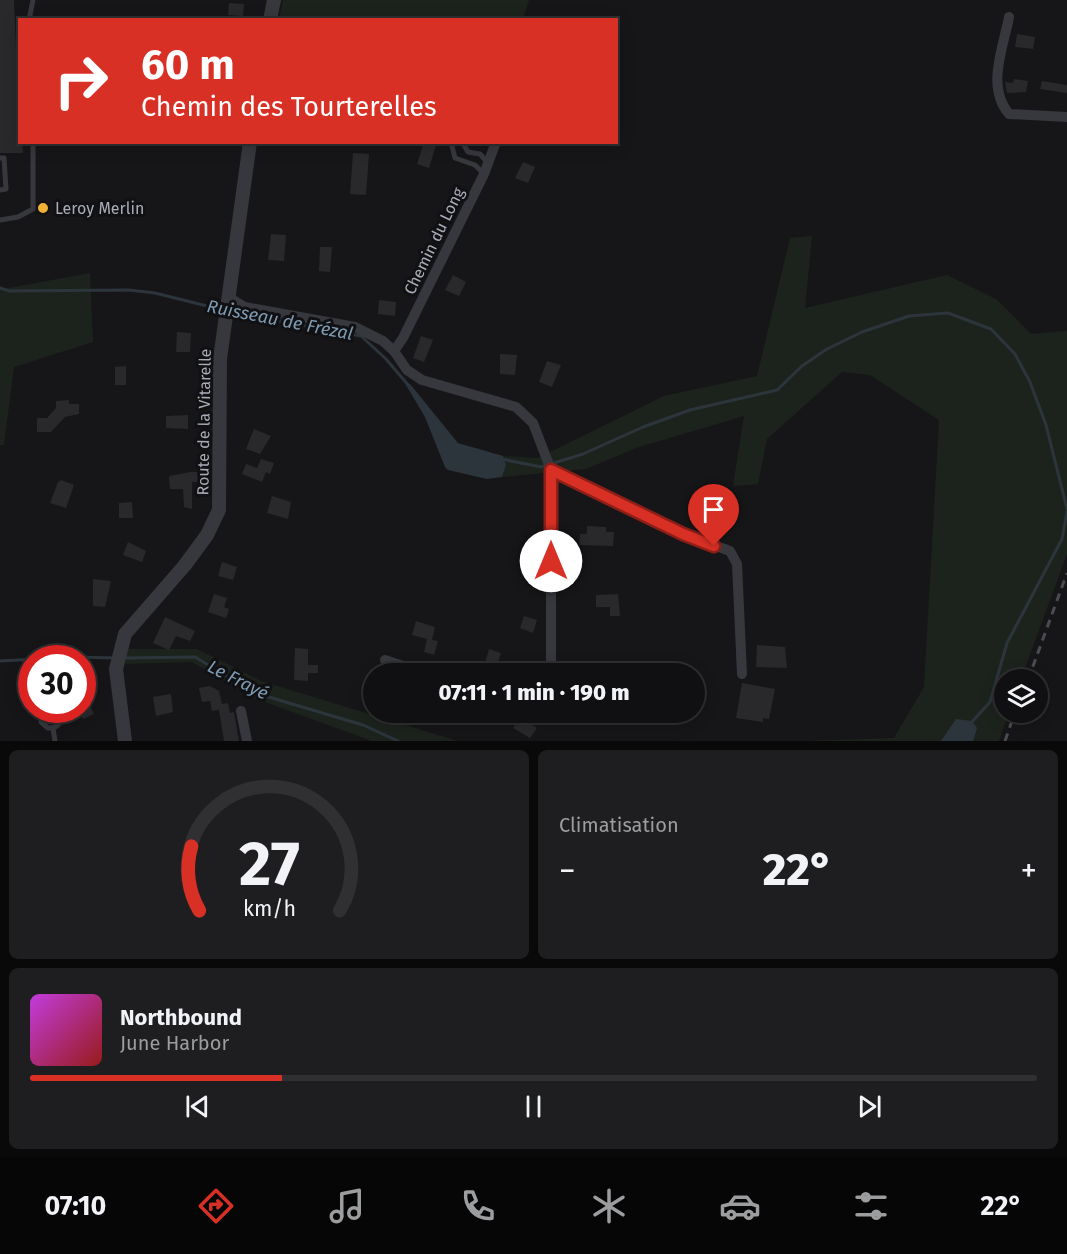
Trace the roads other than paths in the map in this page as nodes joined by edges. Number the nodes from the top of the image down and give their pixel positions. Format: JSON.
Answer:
{"nodes":[{"id":1,"x":33,"y":0,"type":"edge"},
{"id":2,"x":274,"y":0,"type":"edge"},
{"id":3,"x":1009,"y":17,"type":"dead end"},
{"id":4,"x":29,"y":18,"type":"edge"},
{"id":5,"x":270,"y":18,"type":"edge"},
{"id":6,"x":1067,"y":117,"type":"edge"},
{"id":7,"x":33,"y":144,"type":"edge"},
{"id":8,"x":250,"y":144,"type":"edge"},
{"id":9,"x":452,"y":144,"type":"edge"},
{"id":10,"x":463,"y":144,"type":"edge"},
{"id":11,"x":495,"y":144,"type":"edge"},
{"id":12,"x":0,"y":158,"type":"edge"},
{"id":13,"x":486,"y":169,"type":"junction"},
{"id":14,"x":0,"y":190,"type":"edge"},
{"id":15,"x":0,"y":220,"type":"edge"},
{"id":16,"x":227,"y":306,"type":"junction"},
{"id":17,"x":394,"y":351,"type":"junction"},
{"id":18,"x":551,"y":470,"type":"junction"},
{"id":19,"x":385,"y":660,"type":"dead end"},
{"id":20,"x":394,"y":663,"type":"edge"},
{"id":21,"x":551,"y":663,"type":"edge"},
{"id":22,"x":742,"y":674,"type":"dead end"},
{"id":23,"x":241,"y":711,"type":"dead end"},
{"id":24,"x":42,"y":723,"type":"edge"},
{"id":25,"x":60,"y":723,"type":"edge"},
{"id":26,"x":52,"y":728,"type":"junction"},
{"id":27,"x":55,"y":741,"type":"edge"},
{"id":28,"x":126,"y":741,"type":"edge"},
{"id":29,"x":247,"y":741,"type":"edge"}],
"edges":[{"from":1,"to":4,"type":"lane"},
{"from":2,"to":5,"type":"street"},
{"from":3,"to":6,"type":"street"},
{"from":7,"to":15,"type":"lane"},
{"from":8,"to":16,"type":"street","name":"Route de la Vitarelle"},
{"from":9,"to":13,"type":"lane"},
{"from":10,"to":13,"type":"lane"},
{"from":11,"to":13,"type":"street","name":"Chemin du Long"},
{"from":12,"to":14,"type":"lane"},
{"from":13,"to":17,"type":"street","name":"Chemin du Long"},
{"from":16,"to":17,"type":"street"},
{"from":16,"to":28,"type":"street","name":"Route de la Vitarelle"},
{"from":17,"to":18,"type":"street"},
{"from":18,"to":21,"type":"street"},
{"from":18,"to":22,"type":"street"},
{"from":19,"to":20,"type":"street"},
{"from":23,"to":29,"type":"street"},
{"from":24,"to":26,"type":"lane"},
{"from":25,"to":26,"type":"lane"},
{"from":26,"to":27,"type":"lane"}]}
